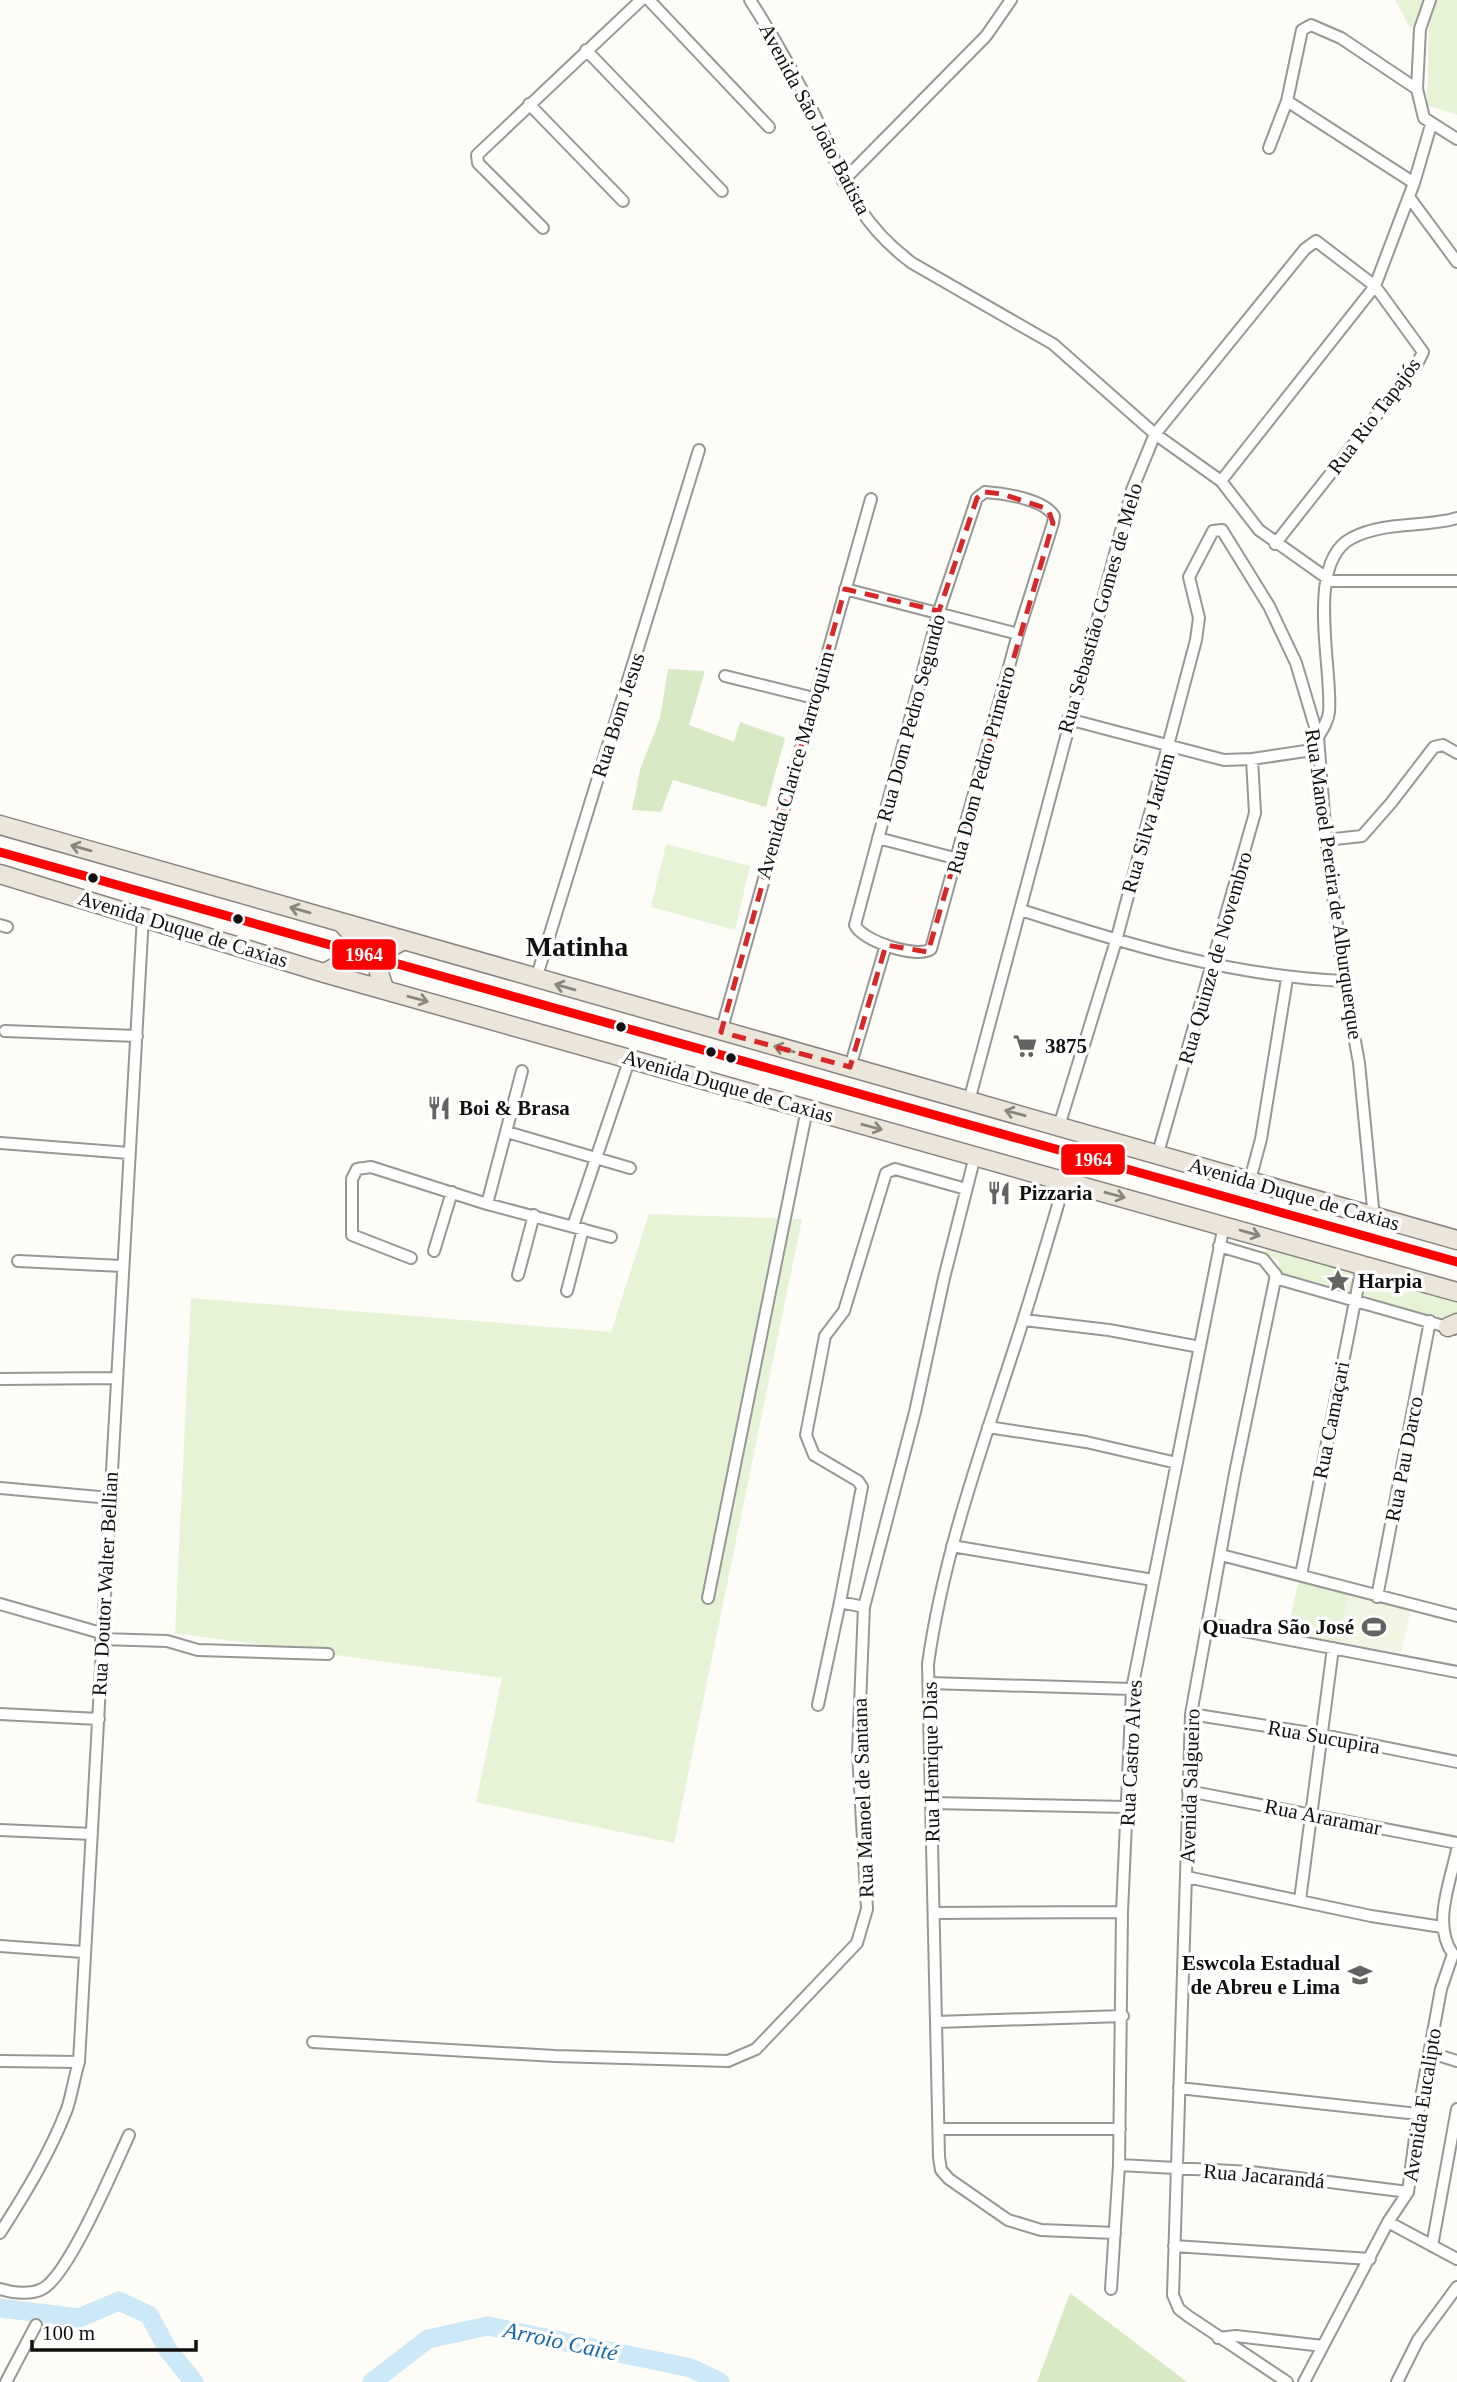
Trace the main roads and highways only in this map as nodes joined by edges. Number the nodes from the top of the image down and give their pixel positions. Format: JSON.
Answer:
{"nodes":[{"id":1,"x":0,"y":825,"type":"edge"},
{"id":2,"x":0,"y":874,"type":"edge"},
{"id":3,"x":341,"y":922,"type":"junction"},
{"id":4,"x":404,"y":940,"type":"junction"},
{"id":5,"x":324,"y":973,"type":"junction"},
{"id":6,"x":385,"y":990,"type":"junction"},
{"id":7,"x":1457,"y":1240,"type":"edge"},
{"id":8,"x":1457,"y":1292,"type":"edge"}],
"edges":[{"from":3,"to":1,"type":"highway","name":"Avenida Duque de Caxias","one_way":true},
{"from":2,"to":5,"type":"highway","name":"Avenida Duque de Caxias"},
{"from":3,"to":4,"type":"highway","name":"Avenida Duque de Caxias"},
{"from":3,"to":5,"type":"highway"},
{"from":4,"to":6,"type":"highway"},
{"from":7,"to":4,"type":"highway","name":"Avenida Duque de Caxias","one_way":true},
{"from":5,"to":6,"type":"highway","name":"Avenida Duque de Caxias"},
{"from":6,"to":8,"type":"highway","name":"Avenida Duque de Caxias","one_way":true}]}
